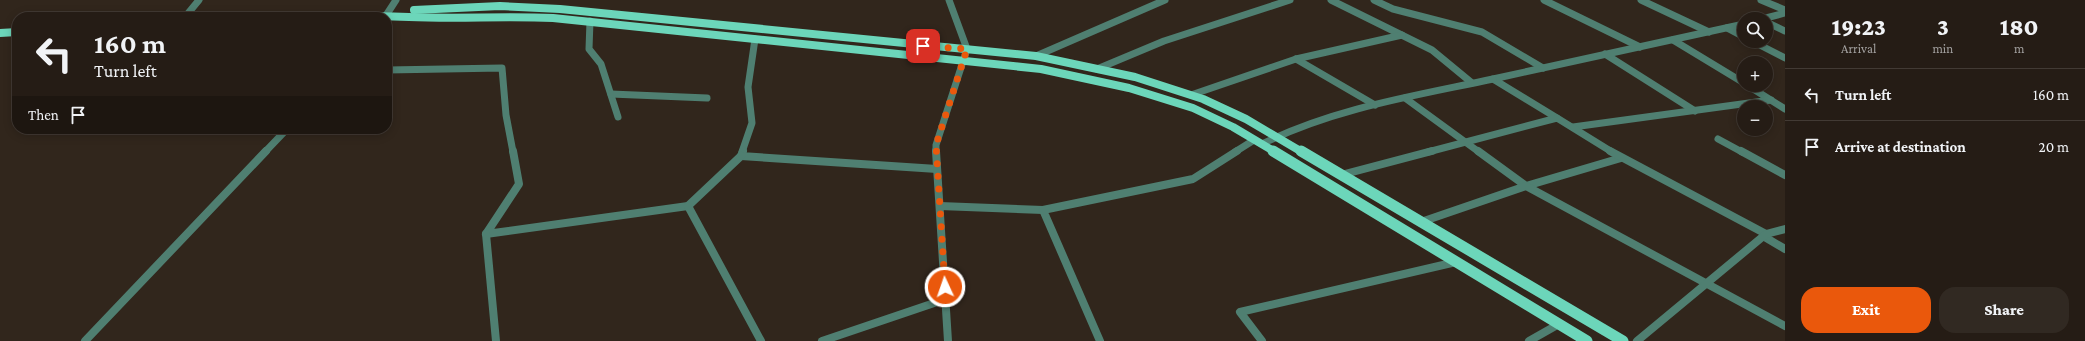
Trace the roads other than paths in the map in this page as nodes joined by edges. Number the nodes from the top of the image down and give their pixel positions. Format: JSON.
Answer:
{"nodes":[{"id":1,"x":199,"y":0,"type":"edge"},
{"id":2,"x":396,"y":0,"type":"edge"},
{"id":3,"x":949,"y":0,"type":"edge"},
{"id":4,"x":1165,"y":0,"type":"edge"},
{"id":5,"x":1290,"y":0,"type":"edge"},
{"id":6,"x":1331,"y":0,"type":"edge"},
{"id":7,"x":1374,"y":0,"type":"edge"},
{"id":8,"x":1544,"y":0,"type":"edge"},
{"id":9,"x":1640,"y":0,"type":"edge"},
{"id":10,"x":1761,"y":0,"type":"edge"},
{"id":11,"x":502,"y":3,"type":"edge"},
{"id":12,"x":189,"y":12,"type":"edge"},
{"id":13,"x":388,"y":12,"type":"edge"},
{"id":14,"x":1785,"y":12,"type":"edge"},
{"id":15,"x":392,"y":15,"type":"edge"},
{"id":16,"x":392,"y":16,"type":"edge"},
{"id":17,"x":1773,"y":16,"type":"edge"},
{"id":18,"x":590,"y":21,"type":"junction"},
{"id":19,"x":1773,"y":25,"type":"edge"},
{"id":20,"x":1737,"y":26,"type":"edge"},
{"id":21,"x":1727,"y":28,"type":"junction"},
{"id":22,"x":1785,"y":31,"type":"edge"},
{"id":23,"x":12,"y":32,"type":"edge"},
{"id":24,"x":1709,"y":32,"type":"junction"},
{"id":25,"x":0,"y":33,"type":"edge"},
{"id":26,"x":1737,"y":33,"type":"edge"},
{"id":27,"x":1402,"y":36,"type":"junction"},
{"id":28,"x":755,"y":39,"type":"junction"},
{"id":29,"x":1673,"y":40,"type":"junction"},
{"id":30,"x":878,"y":42,"type":"junction"},
{"id":31,"x":1640,"y":47,"type":"junction"},
{"id":32,"x":1766,"y":48,"type":"edge"},
{"id":33,"x":967,"y":49,"type":"junction"},
{"id":34,"x":875,"y":52,"type":"junction"},
{"id":35,"x":1605,"y":54,"type":"junction"},
{"id":36,"x":1036,"y":56,"type":"junction"},
{"id":37,"x":1785,"y":58,"type":"edge"},
{"id":38,"x":964,"y":60,"type":"junction"},
{"id":39,"x":1296,"y":60,"type":"junction"},
{"id":40,"x":1543,"y":68,"type":"junction"},
{"id":41,"x":1097,"y":69,"type":"junction"},
{"id":42,"x":392,"y":70,"type":"edge"},
{"id":43,"x":1493,"y":79,"type":"junction"},
{"id":44,"x":1737,"y":79,"type":"edge"},
{"id":45,"x":1472,"y":83,"type":"junction"},
{"id":46,"x":1758,"y":92,"type":"edge"},
{"id":47,"x":610,"y":94,"type":"junction"},
{"id":48,"x":1191,"y":95,"type":"junction"},
{"id":49,"x":707,"y":98,"type":"dead end"},
{"id":50,"x":1405,"y":98,"type":"junction"},
{"id":51,"x":1771,"y":100,"type":"edge"},
{"id":52,"x":1773,"y":101,"type":"edge"},
{"id":53,"x":1737,"y":104,"type":"edge"},
{"id":54,"x":1375,"y":105,"type":"junction"},
{"id":55,"x":1785,"y":108,"type":"edge"},
{"id":56,"x":1695,"y":110,"type":"junction"},
{"id":57,"x":618,"y":117,"type":"dead end"},
{"id":58,"x":1557,"y":118,"type":"junction"},
{"id":59,"x":1573,"y":127,"type":"junction"},
{"id":60,"x":282,"y":134,"type":"edge"},
{"id":61,"x":1277,"y":136,"type":"junction"},
{"id":62,"x":1718,"y":140,"type":"dead end"},
{"id":63,"x":1258,"y":142,"type":"junction"},
{"id":64,"x":1467,"y":142,"type":"junction"},
{"id":65,"x":741,"y":156,"type":"junction"},
{"id":66,"x":1621,"y":158,"type":"junction"},
{"id":67,"x":937,"y":169,"type":"junction"},
{"id":68,"x":1341,"y":174,"type":"junction"},
{"id":69,"x":1785,"y":175,"type":"edge"},
{"id":70,"x":1526,"y":186,"type":"junction"},
{"id":71,"x":688,"y":206,"type":"junction"},
{"id":72,"x":940,"y":206,"type":"junction"},
{"id":73,"x":1043,"y":210,"type":"junction"},
{"id":74,"x":1421,"y":222,"type":"junction"},
{"id":75,"x":1785,"y":229,"type":"edge"},
{"id":76,"x":486,"y":234,"type":"junction"},
{"id":77,"x":1764,"y":235,"type":"junction"},
{"id":78,"x":1785,"y":249,"type":"edge"},
{"id":79,"x":1456,"y":262,"type":"junction"},
{"id":80,"x":1705,"y":284,"type":"junction"},
{"id":81,"x":946,"y":299,"type":"junction"},
{"id":82,"x":1559,"y":324,"type":"junction"},
{"id":83,"x":1785,"y":326,"type":"edge"},
{"id":84,"x":85,"y":341,"type":"edge"},
{"id":85,"x":496,"y":341,"type":"edge"},
{"id":86,"x":761,"y":341,"type":"edge"},
{"id":87,"x":822,"y":341,"type":"edge"},
{"id":88,"x":948,"y":341,"type":"edge"},
{"id":89,"x":1100,"y":341,"type":"edge"},
{"id":90,"x":1262,"y":341,"type":"edge"},
{"id":91,"x":1529,"y":341,"type":"edge"},
{"id":92,"x":1587,"y":341,"type":"edge"},
{"id":93,"x":1623,"y":341,"type":"edge"},
{"id":94,"x":1637,"y":341,"type":"edge"}],
"edges":[{"from":1,"to":12,"type":"street"},
{"from":2,"to":13,"type":"street"},
{"from":3,"to":33,"type":"street"},
{"from":4,"to":36,"type":"street"},
{"from":5,"to":41,"type":"street"},
{"from":6,"to":27,"type":"street"},
{"from":7,"to":40,"type":"street"},
{"from":8,"to":31,"type":"street"},
{"from":9,"to":24,"type":"street"},
{"from":10,"to":14,"type":"street"},
{"from":11,"to":15,"type":"main road"},
{"from":11,"to":30,"type":"main road"},
{"from":14,"to":17,"type":"street"},
{"from":16,"to":18,"type":"main road"},
{"from":18,"to":28,"type":"main road"},
{"from":18,"to":47,"type":"street"},
{"from":19,"to":22,"type":"street"},
{"from":20,"to":21,"type":"street"},
{"from":21,"to":24,"type":"street"},
{"from":21,"to":26,"type":"street"},
{"from":23,"to":25,"type":"main road"},
{"from":24,"to":29,"type":"street"},
{"from":27,"to":39,"type":"street"},
{"from":27,"to":45,"type":"street"},
{"from":28,"to":34,"type":"main road"},
{"from":28,"to":65,"type":"street"},
{"from":29,"to":31,"type":"street"},
{"from":29,"to":44,"type":"street"},
{"from":30,"to":33,"type":"main road"},
{"from":30,"to":34,"type":"main road"},
{"from":31,"to":35,"type":"street"},
{"from":32,"to":37,"type":"street"},
{"from":33,"to":36,"type":"main road"},
{"from":33,"to":38,"type":"street"},
{"from":34,"to":38,"type":"main road"},
{"from":35,"to":40,"type":"street"},
{"from":35,"to":56,"type":"street"},
{"from":36,"to":41,"type":"main road"},
{"from":38,"to":63,"type":"main road"},
{"from":38,"to":67,"type":"street"},
{"from":39,"to":48,"type":"street"},
{"from":39,"to":54,"type":"street"},
{"from":40,"to":43,"type":"street"},
{"from":41,"to":48,"type":"main road"},
{"from":42,"to":76,"type":"street"},
{"from":43,"to":45,"type":"street"},
{"from":43,"to":58,"type":"street"},
{"from":45,"to":50,"type":"street"},
{"from":46,"to":51,"type":"street"},
{"from":47,"to":49,"type":"street"},
{"from":47,"to":57,"type":"street"},
{"from":48,"to":61,"type":"main road"},
{"from":50,"to":54,"type":"street"},
{"from":50,"to":64,"type":"street"},
{"from":52,"to":55,"type":"street"},
{"from":53,"to":56,"type":"street"},
{"from":54,"to":61,"type":"street"},
{"from":56,"to":59,"type":"street"},
{"from":58,"to":59,"type":"street"},
{"from":58,"to":64,"type":"street"},
{"from":59,"to":66,"type":"street"},
{"from":60,"to":84,"type":"street"},
{"from":61,"to":63,"type":"street"},
{"from":61,"to":68,"type":"main road"},
{"from":62,"to":69,"type":"street"},
{"from":63,"to":73,"type":"street"},
{"from":63,"to":79,"type":"main road"},
{"from":64,"to":68,"type":"street"},
{"from":64,"to":70,"type":"street"},
{"from":65,"to":67,"type":"street"},
{"from":65,"to":71,"type":"street"},
{"from":66,"to":70,"type":"street"},
{"from":66,"to":77,"type":"street"},
{"from":67,"to":72,"type":"street"},
{"from":68,"to":74,"type":"main road"},
{"from":70,"to":74,"type":"street"},
{"from":70,"to":80,"type":"street"},
{"from":71,"to":76,"type":"street"},
{"from":71,"to":86,"type":"street"},
{"from":72,"to":73,"type":"street"},
{"from":72,"to":81,"type":"street"},
{"from":73,"to":89,"type":"street"},
{"from":74,"to":93,"type":"main road"},
{"from":75,"to":77,"type":"street"},
{"from":76,"to":85,"type":"street"},
{"from":77,"to":78,"type":"street"},
{"from":77,"to":80,"type":"street"},
{"from":79,"to":82,"type":"main road"},
{"from":79,"to":90,"type":"street"},
{"from":80,"to":83,"type":"street"},
{"from":80,"to":94,"type":"street"},
{"from":81,"to":87,"type":"street"},
{"from":81,"to":88,"type":"street"},
{"from":82,"to":91,"type":"street"},
{"from":82,"to":92,"type":"main road"}]}
